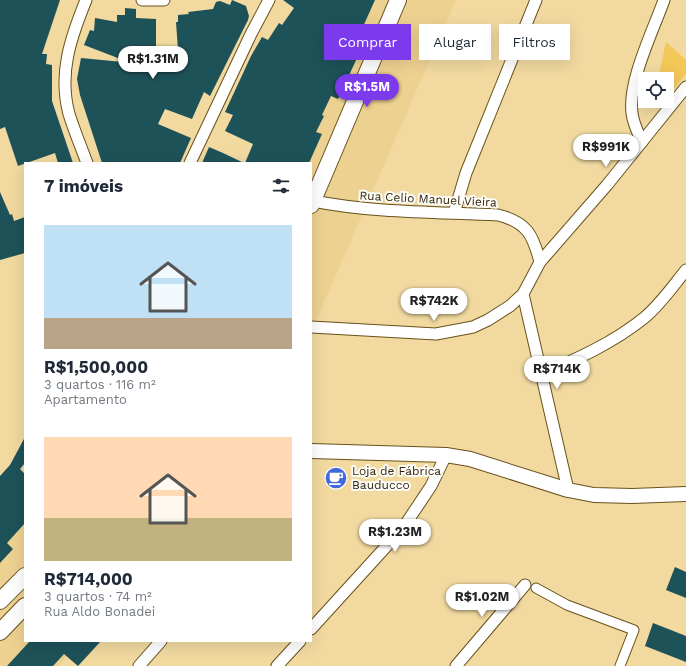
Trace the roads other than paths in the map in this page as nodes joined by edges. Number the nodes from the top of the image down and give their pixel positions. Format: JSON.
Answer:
{"nodes":[{"id":1,"x":86,"y":0,"type":"edge"},
{"id":2,"x":142,"y":0,"type":"edge"},
{"id":3,"x":164,"y":0,"type":"edge"},
{"id":4,"x":269,"y":0,"type":"edge"},
{"id":5,"x":398,"y":0,"type":"edge"},
{"id":6,"x":536,"y":0,"type":"edge"},
{"id":7,"x":664,"y":0,"type":"edge"},
{"id":8,"x":686,"y":87,"type":"edge"},
{"id":9,"x":642,"y":142,"type":"junction"},
{"id":10,"x":87,"y":162,"type":"edge"},
{"id":11,"x":190,"y":162,"type":"edge"},
{"id":12,"x":312,"y":203,"type":"edge"},
{"id":13,"x":454,"y":213,"type":"junction"},
{"id":14,"x":540,"y":262,"type":"junction"},
{"id":15,"x":686,"y":270,"type":"edge"},
{"id":16,"x":523,"y":294,"type":"junction"},
{"id":17,"x":312,"y":327,"type":"edge"},
{"id":18,"x":542,"y":374,"type":"junction"},
{"id":19,"x":312,"y":451,"type":"edge"},
{"id":20,"x":446,"y":455,"type":"junction"},
{"id":21,"x":568,"y":490,"type":"junction"},
{"id":22,"x":686,"y":494,"type":"edge"},
{"id":23,"x":24,"y":577,"type":"edge"},
{"id":24,"x":531,"y":587,"type":"joint"},
{"id":25,"x":0,"y":601,"type":"edge"},
{"id":26,"x":24,"y":607,"type":"edge"},
{"id":27,"x":312,"y":628,"type":"edge"},
{"id":28,"x":0,"y":632,"type":"edge"},
{"id":29,"x":160,"y":642,"type":"edge"},
{"id":30,"x":299,"y":642,"type":"edge"},
{"id":31,"x":139,"y":666,"type":"edge"},
{"id":32,"x":277,"y":666,"type":"edge"},
{"id":33,"x":456,"y":666,"type":"edge"},
{"id":34,"x":620,"y":666,"type":"edge"}],
"edges":[{"from":1,"to":10,"type":"street"},
{"from":2,"to":3,"type":"street"},
{"from":4,"to":11,"type":"street"},
{"from":5,"to":12,"type":"main road"},
{"from":6,"to":13,"type":"street"},
{"from":7,"to":9,"type":"street"},
{"from":8,"to":9,"type":"street"},
{"from":9,"to":14,"type":"street"},
{"from":12,"to":13,"type":"street","name":"Rua Celio Manuel Vieira"},
{"from":13,"to":14,"type":"street","name":"Rua Celio Manuel Vieira"},
{"from":14,"to":16,"type":"street"},
{"from":15,"to":18,"type":"street"},
{"from":16,"to":17,"type":"street"},
{"from":16,"to":18,"type":"street"},
{"from":18,"to":21,"type":"street"},
{"from":19,"to":20,"type":"street"},
{"from":20,"to":21,"type":"street"},
{"from":20,"to":27,"type":"street"},
{"from":21,"to":22,"type":"street"},
{"from":23,"to":25,"type":"main road"},
{"from":24,"to":33,"type":"street"},
{"from":24,"to":34,"type":"street"},
{"from":26,"to":28,"type":"main road"},
{"from":29,"to":31,"type":"street"},
{"from":30,"to":32,"type":"street"}]}
